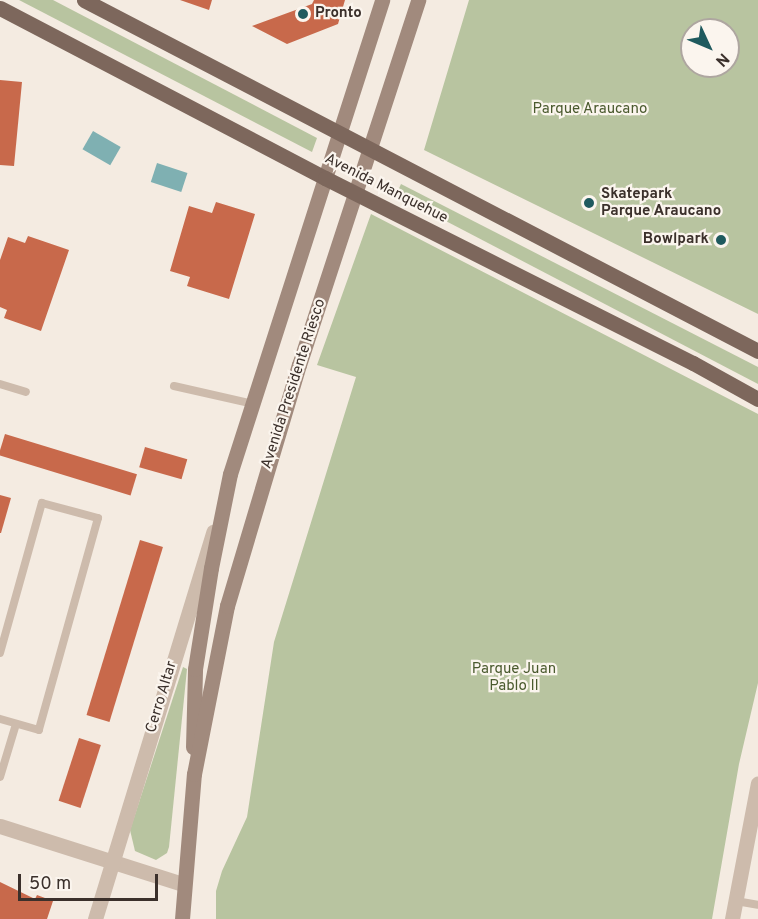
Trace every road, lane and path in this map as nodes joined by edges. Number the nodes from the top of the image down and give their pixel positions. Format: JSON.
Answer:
{"nodes":[{"id":1,"x":84,"y":0,"type":"edge"},
{"id":2,"x":382,"y":0,"type":"edge"},
{"id":3,"x":418,"y":0,"type":"edge"},
{"id":4,"x":0,"y":8,"type":"edge"},
{"id":5,"x":340,"y":134,"type":"junction"},
{"id":6,"x":371,"y":150,"type":"junction"},
{"id":7,"x":325,"y":178,"type":"junction"},
{"id":8,"x":356,"y":194,"type":"junction"},
{"id":9,"x":758,"y":351,"type":"edge"},
{"id":10,"x":0,"y":384,"type":"edge"},
{"id":11,"x":174,"y":386,"type":"dead end"},
{"id":12,"x":26,"y":392,"type":"dead end"},
{"id":13,"x":758,"y":399,"type":"edge"},
{"id":14,"x":253,"y":404,"type":"junction"},
{"id":15,"x":230,"y":474,"type":"junction"},
{"id":16,"x":0,"y":653,"type":"edge"},
{"id":17,"x":0,"y":719,"type":"edge"},
{"id":18,"x":16,"y":724,"type":"junction"},
{"id":19,"x":194,"y":774,"type":"junction"},
{"id":20,"x":0,"y":777,"type":"edge"},
{"id":21,"x":758,"y":783,"type":"edge"},
{"id":22,"x":0,"y":826,"type":"edge"},
{"id":23,"x":112,"y":862,"type":"junction"},
{"id":24,"x":183,"y":884,"type":"junction"},
{"id":25,"x":736,"y":901,"type":"junction"},
{"id":26,"x":758,"y":905,"type":"edge"},
{"id":27,"x":95,"y":919,"type":"edge"},
{"id":28,"x":182,"y":919,"type":"edge"},
{"id":29,"x":732,"y":919,"type":"edge"}],
"edges":[{"from":1,"to":5,"type":"main road","name":"Avenida Manquehue"},
{"from":2,"to":5,"type":"main road","name":"Avenida Presidente Riesco"},
{"from":3,"to":6,"type":"main road","name":"Avenida Presidente Riesco"},
{"from":4,"to":7,"type":"main road","name":"Avenida Manquehue"},
{"from":5,"to":6,"type":"main road","name":"Avenida Manquehue"},
{"from":5,"to":7,"type":"main road","name":"Avenida Presidente Riesco"},
{"from":6,"to":8,"type":"main road","name":"Avenida Presidente Riesco"},
{"from":6,"to":9,"type":"main road","name":"Avenida Manquehue"},
{"from":7,"to":8,"type":"main road","name":"Avenida Manquehue"},
{"from":7,"to":14,"type":"main road","name":"Avenida Presidente Riesco"},
{"from":8,"to":13,"type":"main road","name":"Avenida Manquehue"},
{"from":8,"to":19,"type":"main road","name":"Avenida Presidente Riesco"},
{"from":10,"to":12,"type":"lane"},
{"from":11,"to":14,"type":"lane"},
{"from":14,"to":15,"type":"main road","name":"Avenida Presidente Riesco"},
{"from":15,"to":19,"type":"main road","name":"Avenida Presidente Riesco"},
{"from":15,"to":23,"type":"street","name":"Cerro Altar"},
{"from":16,"to":18,"type":"lane"},
{"from":17,"to":18,"type":"lane"},
{"from":18,"to":20,"type":"lane"},
{"from":19,"to":24,"type":"main road","name":"Avenida Presidente Riesco"},
{"from":21,"to":25,"type":"street"},
{"from":22,"to":23,"type":"street"},
{"from":23,"to":24,"type":"street"},
{"from":23,"to":27,"type":"street","name":"Cerro Altar"},
{"from":24,"to":28,"type":"main road","name":"Avenida Presidente Riesco"},
{"from":25,"to":26,"type":"lane"},
{"from":25,"to":29,"type":"street"}]}
